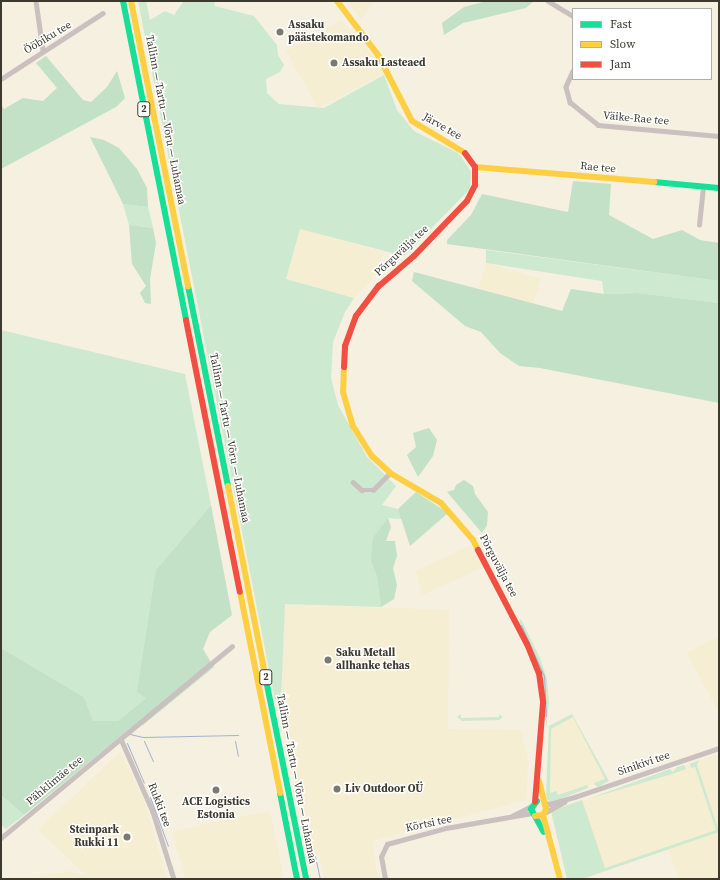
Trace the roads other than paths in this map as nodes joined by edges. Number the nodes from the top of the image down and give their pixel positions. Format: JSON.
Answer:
{"nodes":[{"id":1,"x":36,"y":1,"type":"edge"},
{"id":2,"x":123,"y":1,"type":"edge"},
{"id":3,"x":131,"y":1,"type":"edge"},
{"id":4,"x":338,"y":1,"type":"edge"},
{"id":5,"x":548,"y":1,"type":"edge"},
{"id":6,"x":103,"y":13,"type":"dead end"},
{"id":7,"x":572,"y":15,"type":"edge"},
{"id":8,"x":43,"y":50,"type":"junction"},
{"id":9,"x":572,"y":72,"type":"edge"},
{"id":10,"x":1,"y":79,"type":"edge"},
{"id":11,"x":719,"y":136,"type":"edge"},
{"id":12,"x":475,"y":167,"type":"junction"},
{"id":13,"x":703,"y":187,"type":"junction"},
{"id":14,"x":719,"y":188,"type":"edge"},
{"id":15,"x":699,"y":226,"type":"dead end"},
{"id":16,"x":390,"y":473,"type":"junction"},
{"id":17,"x":353,"y":482,"type":"dead end"},
{"id":18,"x":232,"y":646,"type":"dead end"},
{"id":19,"x":121,"y":739,"type":"junction"},
{"id":20,"x":719,"y":748,"type":"edge"},
{"id":21,"x":538,"y":762,"type":"junction"},
{"id":22,"x":575,"y":797,"type":"junction"},
{"id":23,"x":544,"y":803,"type":"junction"},
{"id":24,"x":533,"y":809,"type":"junction"},
{"id":25,"x":544,"y":813,"type":"junction"},
{"id":26,"x":1,"y":838,"type":"edge"},
{"id":27,"x":550,"y":844,"type":"junction"},
{"id":28,"x":174,"y":879,"type":"edge"},
{"id":29,"x":296,"y":879,"type":"edge"},
{"id":30,"x":306,"y":879,"type":"edge"},
{"id":31,"x":385,"y":879,"type":"edge"},
{"id":32,"x":560,"y":879,"type":"edge"}],
"edges":[{"from":1,"to":8,"type":"street"},
{"from":2,"to":29,"type":"main road","name":"Tallinn — Tartu — Võru — Luhamaa","number":"2"},
{"from":3,"to":30,"type":"main road","name":"Tallinn — Tartu — Võru — Luhamaa","number":"2"},
{"from":4,"to":12,"type":"main road","name":"Järve tee"},
{"from":5,"to":7,"type":"street"},
{"from":6,"to":8,"type":"street","name":"Ööbiku tee"},
{"from":8,"to":10,"type":"street","name":"Ööbiku tee"},
{"from":9,"to":11,"type":"street","name":"Väike-Rae tee"},
{"from":12,"to":13,"type":"main road","name":"Rae tee"},
{"from":12,"to":16,"type":"main road","name":"Põrguvälja tee"},
{"from":13,"to":14,"type":"main road","name":"Rae tee"},
{"from":13,"to":15,"type":"street"},
{"from":16,"to":17,"type":"street"},
{"from":16,"to":21,"type":"main road","name":"Põrguvälja tee"},
{"from":18,"to":19,"type":"street","name":"Pähklimäe tee"},
{"from":19,"to":26,"type":"street","name":"Pähklimäe tee"},
{"from":19,"to":28,"type":"street","name":"Rukki tee"},
{"from":20,"to":22,"type":"street","name":"Sinikivi tee"},
{"from":21,"to":23,"type":"main road","name":"Põrguvälja tee"},
{"from":21,"to":24,"type":"main road","name":"Põrguvälja tee"},
{"from":22,"to":23,"type":"street","name":"Sinikivi tee"},
{"from":22,"to":25,"type":"street","name":"Sinikivi tee"},
{"from":23,"to":24,"type":"main road"},
{"from":23,"to":25,"type":"main road","name":"Põrguvälja tee"},
{"from":24,"to":25,"type":"main road"},
{"from":24,"to":27,"type":"main road"},
{"from":24,"to":31,"type":"street","name":"Kõrtsi tee"},
{"from":25,"to":27,"type":"main road"},
{"from":27,"to":32,"type":"main road"}]}
